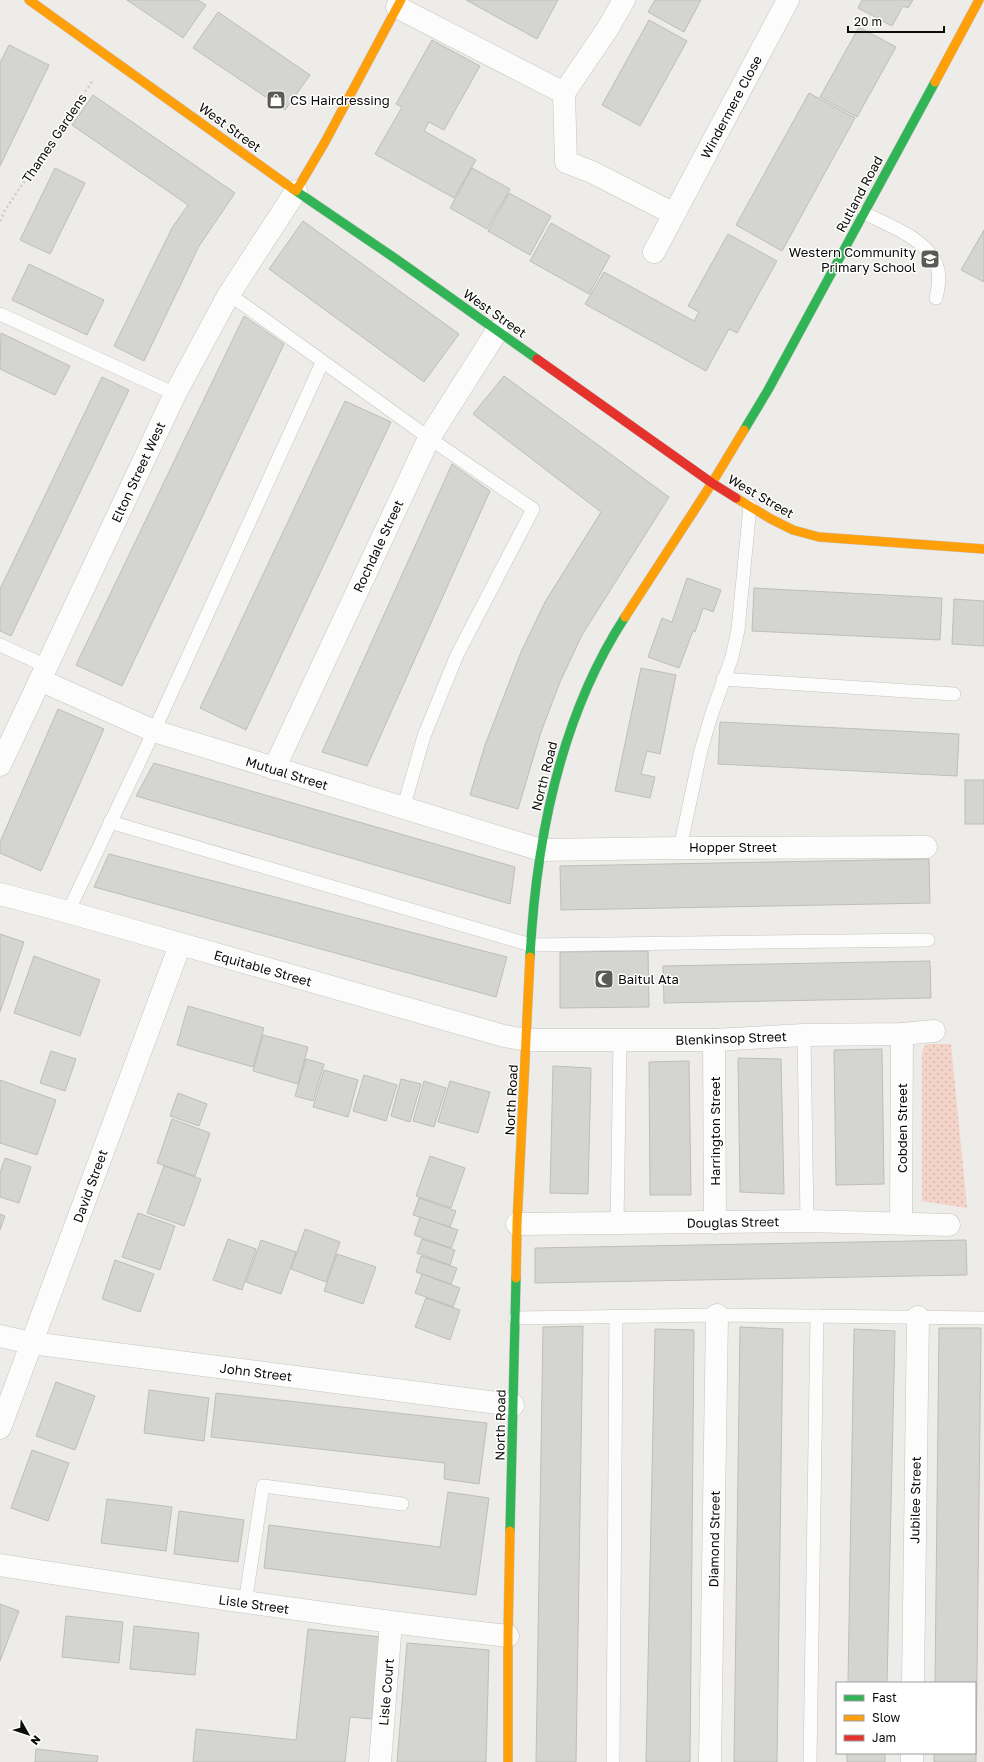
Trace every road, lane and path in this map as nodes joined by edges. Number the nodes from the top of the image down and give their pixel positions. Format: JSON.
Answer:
{"nodes":[{"id":1,"x":29,"y":0,"type":"edge"},
{"id":2,"x":624,"y":0,"type":"edge"},
{"id":3,"x":788,"y":0,"type":"edge"},
{"id":4,"x":979,"y":0,"type":"edge"},
{"id":5,"x":399,"y":3,"type":"edge"},
{"id":6,"x":109,"y":56,"type":"junction"},
{"id":7,"x":564,"y":93,"type":"junction"},
{"id":8,"x":296,"y":191,"type":"junction"},
{"id":9,"x":0,"y":207,"type":"edge"},
{"id":10,"x":5,"y":210,"type":"junction"},
{"id":11,"x":864,"y":213,"type":"junction"},
{"id":12,"x":674,"y":214,"type":"junction"},
{"id":13,"x":0,"y":221,"type":"edge"},
{"id":14,"x":654,"y":252,"type":"dead end"},
{"id":15,"x":229,"y":294,"type":"junction"},
{"id":16,"x":936,"y":298,"type":"dead end"},
{"id":17,"x":0,"y":314,"type":"edge"},
{"id":18,"x":497,"y":331,"type":"junction"},
{"id":19,"x":322,"y":363,"type":"junction"},
{"id":20,"x":175,"y":394,"type":"junction"},
{"id":21,"x":429,"y":438,"type":"junction"},
{"id":22,"x":712,"y":483,"type":"junction"},
{"id":23,"x":750,"y":506,"type":"junction"},
{"id":24,"x":984,"y":550,"type":"edge"},
{"id":25,"x":0,"y":645,"type":"edge"},
{"id":26,"x":43,"y":673,"type":"junction"},
{"id":27,"x":723,"y":679,"type":"junction"},
{"id":28,"x":954,"y":694,"type":"dead end"},
{"id":29,"x":154,"y":731,"type":"junction"},
{"id":30,"x":0,"y":765,"type":"edge"},
{"id":31,"x":274,"y":769,"type":"junction"},
{"id":32,"x":403,"y":809,"type":"junction"},
{"id":33,"x":110,"y":822,"type":"junction"},
{"id":34,"x":926,"y":847,"type":"dead end"},
{"id":35,"x":680,"y":848,"type":"junction"},
{"id":36,"x":541,"y":850,"type":"junction"},
{"id":37,"x":0,"y":894,"type":"edge"},
{"id":38,"x":68,"y":912,"type":"junction"},
{"id":39,"x":928,"y":940,"type":"dead end"},
{"id":40,"x":180,"y":945,"type":"junction"},
{"id":41,"x":531,"y":945,"type":"junction"},
{"id":42,"x":934,"y":1031,"type":"dead end"},
{"id":43,"x":902,"y":1034,"type":"junction"},
{"id":44,"x":804,"y":1035,"type":"junction"},
{"id":45,"x":527,"y":1040,"type":"junction"},
{"id":46,"x":620,"y":1040,"type":"junction"},
{"id":47,"x":714,"y":1040,"type":"junction"},
{"id":48,"x":808,"y":1221,"type":"junction"},
{"id":49,"x":715,"y":1223,"type":"junction"},
{"id":50,"x":901,"y":1223,"type":"junction"},
{"id":51,"x":517,"y":1224,"type":"junction"},
{"id":52,"x":617,"y":1224,"type":"junction"},
{"id":53,"x":949,"y":1225,"type":"dead end"},
{"id":54,"x":718,"y":1315,"type":"junction"},
{"id":55,"x":616,"y":1316,"type":"junction"},
{"id":56,"x":817,"y":1316,"type":"junction"},
{"id":57,"x":918,"y":1317,"type":"junction"},
{"id":58,"x":515,"y":1318,"type":"junction"},
{"id":59,"x":984,"y":1318,"type":"edge"},
{"id":60,"x":0,"y":1336,"type":"edge"},
{"id":61,"x":31,"y":1343,"type":"junction"},
{"id":62,"x":513,"y":1405,"type":"junction"},
{"id":63,"x":0,"y":1428,"type":"edge"},
{"id":64,"x":402,"y":1504,"type":"dead end"},
{"id":65,"x":0,"y":1565,"type":"edge"},
{"id":66,"x":245,"y":1603,"type":"junction"},
{"id":67,"x":392,"y":1623,"type":"junction"},
{"id":68,"x":508,"y":1636,"type":"junction"},
{"id":69,"x":913,"y":1682,"type":"edge"},
{"id":70,"x":380,"y":1762,"type":"edge"},
{"id":71,"x":508,"y":1762,"type":"edge"},
{"id":72,"x":613,"y":1762,"type":"edge"},
{"id":73,"x":710,"y":1762,"type":"edge"},
{"id":74,"x":810,"y":1762,"type":"edge"}],
"edges":[{"from":1,"to":6,"type":"street","name":"West Street"},
{"from":2,"to":7,"type":"street"},
{"from":3,"to":12,"type":"street","name":"Windermere Close"},
{"from":4,"to":11,"type":"street","name":"Rutland Road"},
{"from":5,"to":7,"type":"street"},
{"from":5,"to":8,"type":"street"},
{"from":6,"to":8,"type":"street","name":"West Street"},
{"from":6,"to":10,"type":"path","name":"Thames Gardens"},
{"from":7,"to":12,"type":"street"},
{"from":8,"to":15,"type":"street","name":"Elton Street West"},
{"from":8,"to":18,"type":"street","name":"West Street"},
{"from":9,"to":10,"type":"path"},
{"from":10,"to":13,"type":"path","name":"Thames Gardens"},
{"from":11,"to":16,"type":"lane"},
{"from":11,"to":22,"type":"street","name":"Rutland Road"},
{"from":12,"to":14,"type":"street","name":"Windermere Close"},
{"from":15,"to":19,"type":"lane"},
{"from":15,"to":20,"type":"street","name":"Elton Street West"},
{"from":17,"to":20,"type":"lane"},
{"from":18,"to":21,"type":"street","name":"Rochdale Street"},
{"from":18,"to":22,"type":"street","name":"West Street"},
{"from":19,"to":21,"type":"lane"},
{"from":19,"to":29,"type":"lane"},
{"from":20,"to":26,"type":"street","name":"Elton Street West"},
{"from":21,"to":31,"type":"street","name":"Rochdale Street"},
{"from":21,"to":32,"type":"lane"},
{"from":22,"to":23,"type":"street","name":"West Street"},
{"from":22,"to":36,"type":"street","name":"North Road"},
{"from":23,"to":24,"type":"street","name":"West Street"},
{"from":23,"to":27,"type":"lane"},
{"from":25,"to":26,"type":"lane"},
{"from":26,"to":29,"type":"street","name":"Mutual Street"},
{"from":26,"to":30,"type":"street","name":"Elton Street West"},
{"from":27,"to":28,"type":"lane"},
{"from":27,"to":35,"type":"lane"},
{"from":29,"to":31,"type":"street","name":"Mutual Street"},
{"from":29,"to":33,"type":"lane"},
{"from":31,"to":32,"type":"street","name":"Mutual Street"},
{"from":32,"to":36,"type":"street","name":"Mutual Street"},
{"from":33,"to":38,"type":"lane"},
{"from":33,"to":41,"type":"lane"},
{"from":34,"to":35,"type":"street","name":"Hopper Street"},
{"from":35,"to":36,"type":"street","name":"Hopper Street"},
{"from":36,"to":41,"type":"street","name":"North Road"},
{"from":37,"to":38,"type":"street","name":"Equitable Street"},
{"from":38,"to":40,"type":"street","name":"Equitable Street"},
{"from":39,"to":41,"type":"lane"},
{"from":40,"to":45,"type":"street","name":"Equitable Street"},
{"from":40,"to":61,"type":"street","name":"David Street"},
{"from":41,"to":45,"type":"street","name":"North Road"},
{"from":42,"to":43,"type":"street","name":"Blenkinsop Street"},
{"from":43,"to":44,"type":"street","name":"Blenkinsop Street"},
{"from":43,"to":50,"type":"street","name":"Cobden Street"},
{"from":44,"to":47,"type":"street","name":"Blenkinsop Street"},
{"from":44,"to":48,"type":"lane"},
{"from":45,"to":46,"type":"street","name":"Blenkinsop Street"},
{"from":45,"to":51,"type":"street","name":"North Road"},
{"from":46,"to":47,"type":"street","name":"Blenkinsop Street"},
{"from":46,"to":52,"type":"lane"},
{"from":47,"to":49,"type":"street","name":"Harrington Street"},
{"from":48,"to":49,"type":"street","name":"Douglas Street"},
{"from":48,"to":50,"type":"street","name":"Douglas Street"},
{"from":49,"to":52,"type":"street","name":"Douglas Street"},
{"from":50,"to":53,"type":"street","name":"Douglas Street"},
{"from":51,"to":52,"type":"street","name":"Douglas Street"},
{"from":51,"to":58,"type":"street","name":"North Road"},
{"from":54,"to":55,"type":"lane"},
{"from":54,"to":56,"type":"lane"},
{"from":54,"to":73,"type":"street","name":"Diamond Street"},
{"from":55,"to":58,"type":"lane"},
{"from":55,"to":72,"type":"lane"},
{"from":56,"to":57,"type":"lane"},
{"from":56,"to":74,"type":"lane"},
{"from":57,"to":59,"type":"lane"},
{"from":57,"to":69,"type":"street","name":"Jubilee Street"},
{"from":58,"to":62,"type":"street","name":"North Road"},
{"from":60,"to":61,"type":"street","name":"John Street"},
{"from":61,"to":62,"type":"street","name":"John Street"},
{"from":61,"to":63,"type":"street","name":"David Street"},
{"from":62,"to":68,"type":"street","name":"North Road"},
{"from":64,"to":66,"type":"lane"},
{"from":65,"to":66,"type":"street","name":"Lisle Street"},
{"from":66,"to":67,"type":"street","name":"Lisle Street"},
{"from":67,"to":68,"type":"street","name":"Lisle Street"},
{"from":67,"to":70,"type":"street","name":"Lisle Court"},
{"from":68,"to":71,"type":"street","name":"North Road"}]}
